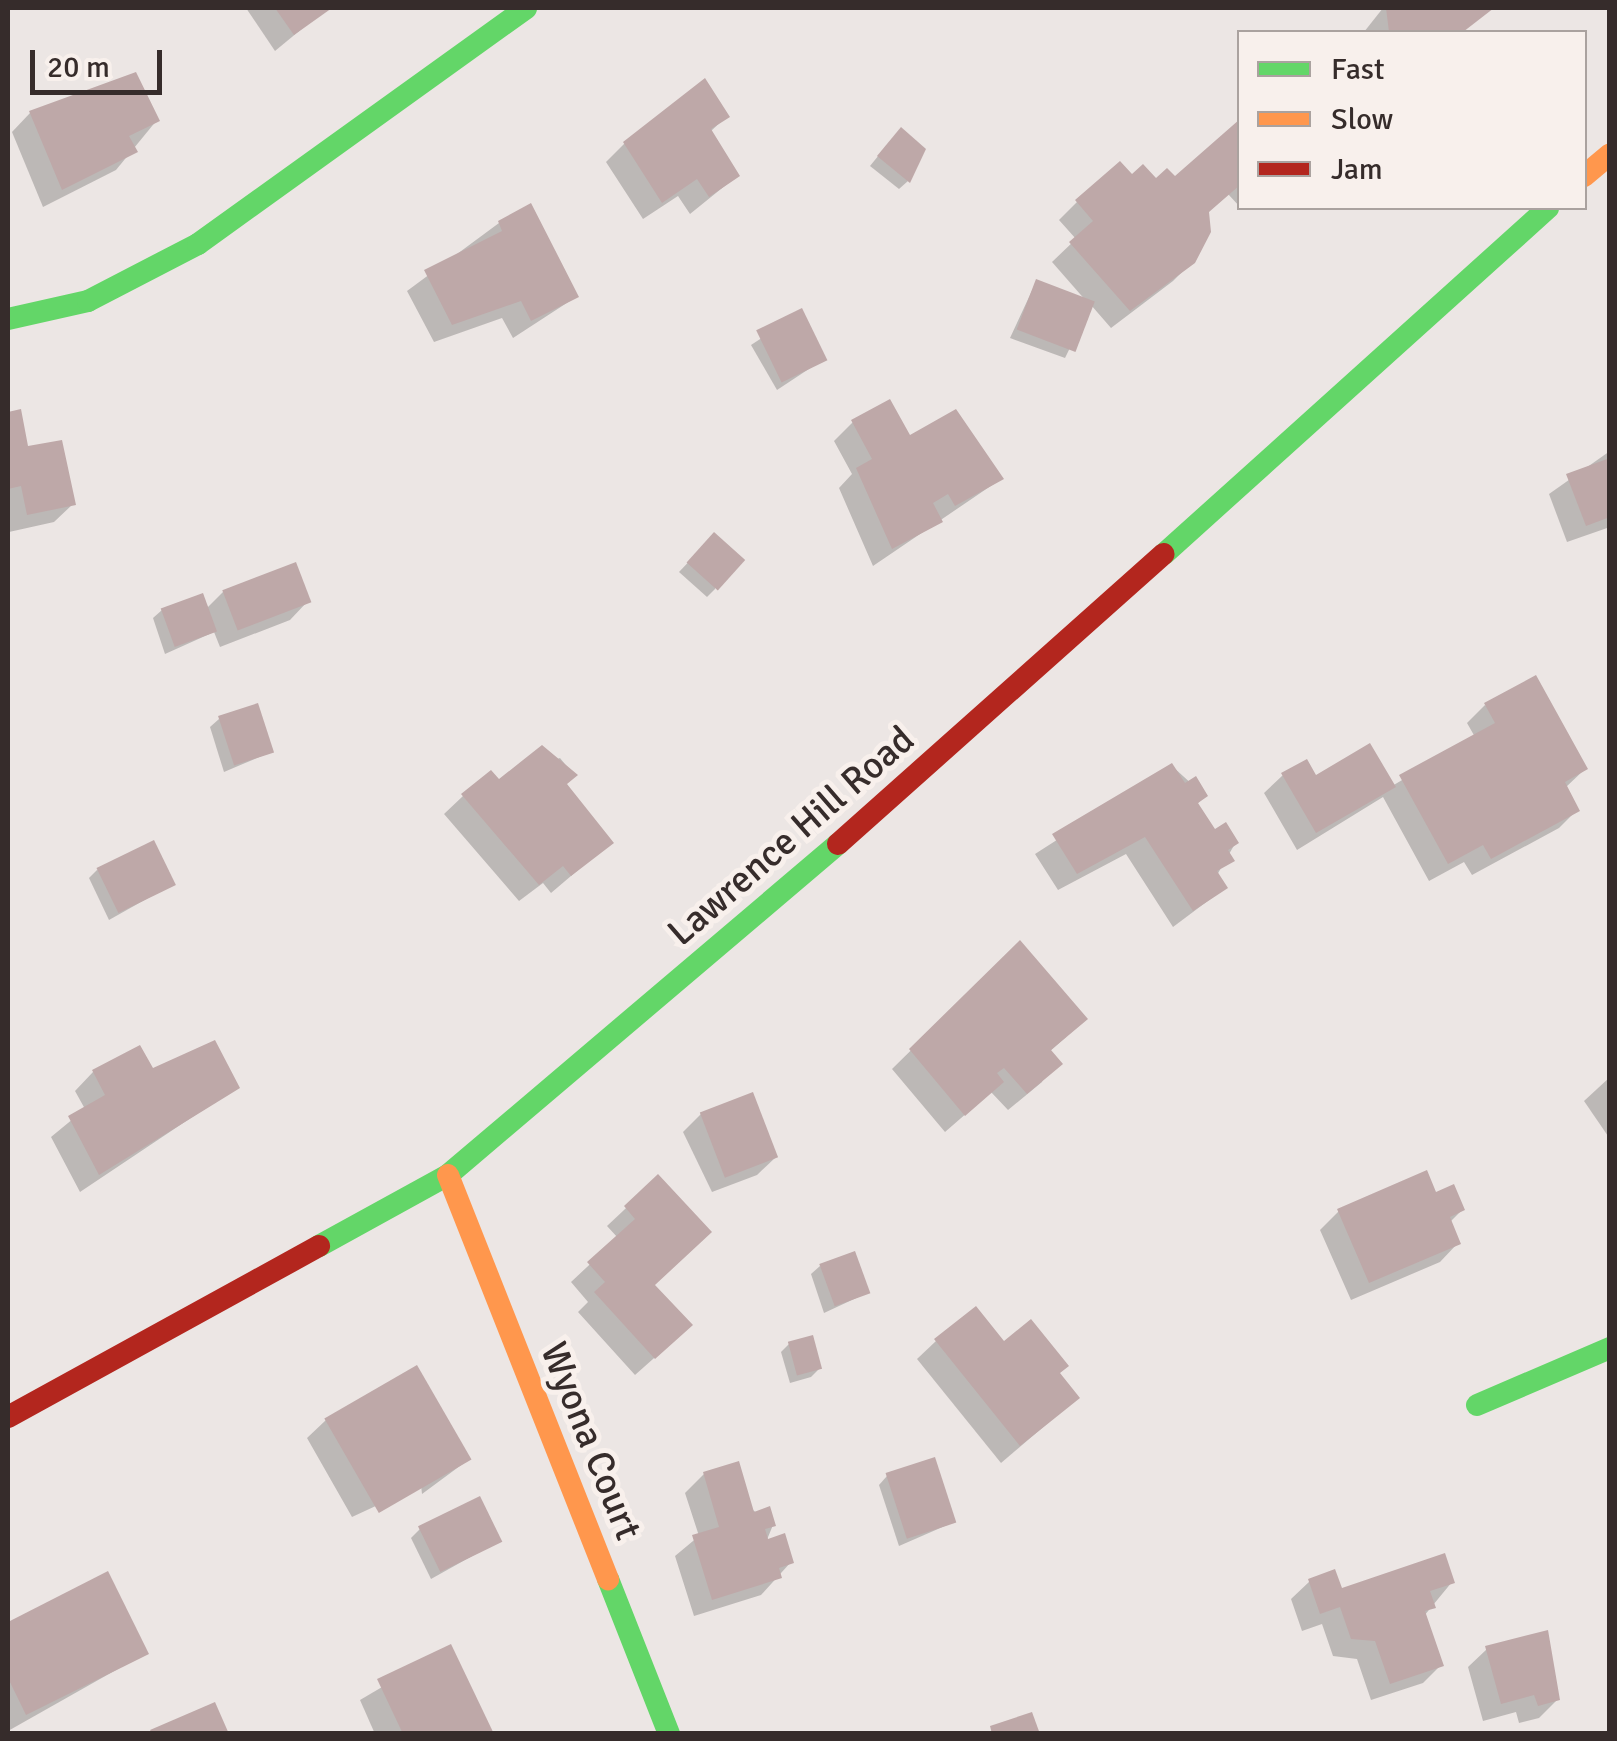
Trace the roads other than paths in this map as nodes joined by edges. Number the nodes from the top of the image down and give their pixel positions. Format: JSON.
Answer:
{"nodes":[{"id":1,"x":526,"y":8,"type":"edge"},
{"id":2,"x":1610,"y":154,"type":"edge"},
{"id":3,"x":1587,"y":173,"type":"edge"},
{"id":4,"x":1546,"y":210,"type":"edge"},
{"id":5,"x":8,"y":319,"type":"edge"},
{"id":6,"x":448,"y":1175,"type":"junction"},
{"id":7,"x":1610,"y":1348,"type":"edge"},
{"id":8,"x":1477,"y":1405,"type":"dead end"},
{"id":9,"x":8,"y":1417,"type":"edge"},
{"id":10,"x":669,"y":1734,"type":"edge"}],
"edges":[{"from":1,"to":5,"type":"main road"},
{"from":2,"to":3,"type":"main road"},
{"from":4,"to":6,"type":"main road","name":"Lawrence Hill Road"},
{"from":6,"to":9,"type":"main road","name":"Lawrence Hill Road"},
{"from":6,"to":10,"type":"main road","name":"Wyona Court"},
{"from":7,"to":8,"type":"main road"}]}
